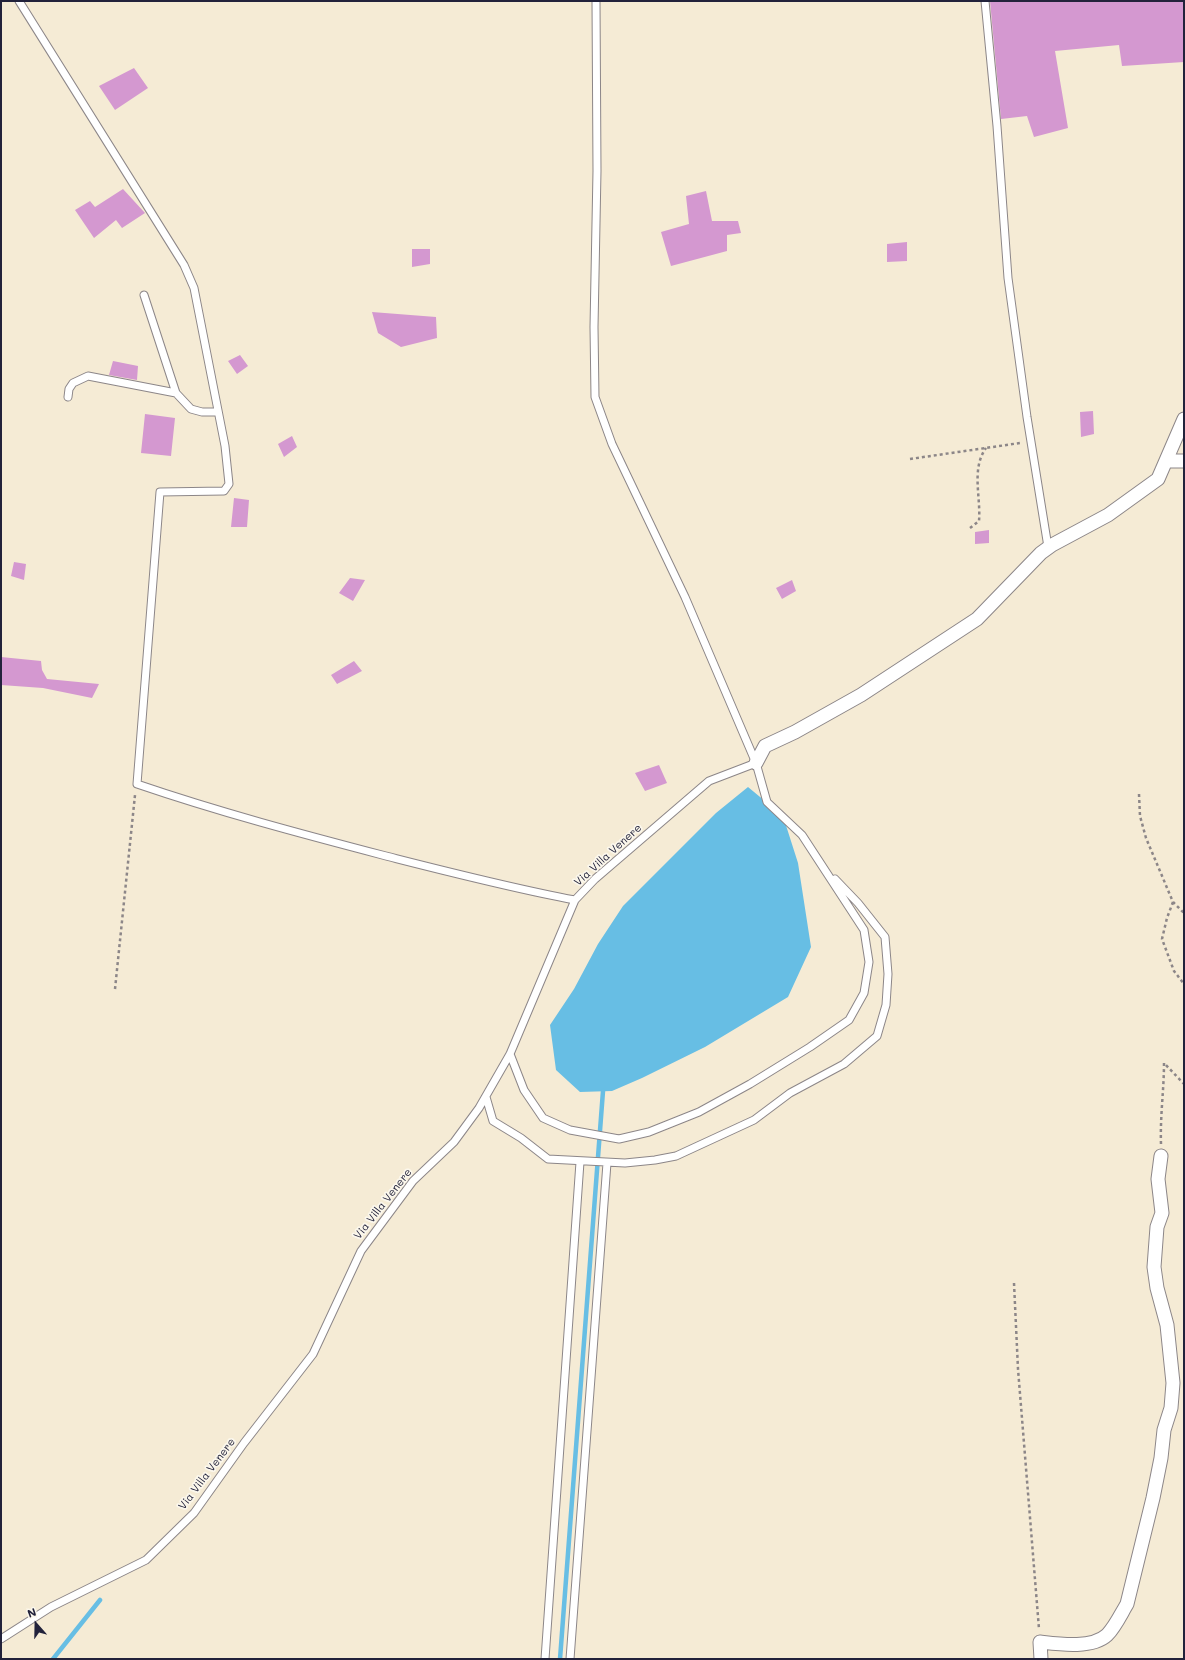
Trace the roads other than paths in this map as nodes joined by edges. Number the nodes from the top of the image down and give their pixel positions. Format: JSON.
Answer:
{"nodes":[{"id":1,"x":19,"y":1,"type":"edge"},
{"id":2,"x":596,"y":1,"type":"edge"},
{"id":3,"x":985,"y":1,"type":"edge"},
{"id":4,"x":144,"y":295,"type":"dead end"},
{"id":5,"x":176,"y":393,"type":"junction"},
{"id":6,"x":68,"y":397,"type":"dead end"},
{"id":7,"x":218,"y":412,"type":"junction"},
{"id":8,"x":1184,"y":419,"type":"edge"},
{"id":9,"x":1167,"y":461,"type":"junction"},
{"id":10,"x":1184,"y":461,"type":"edge"},
{"id":11,"x":1048,"y":548,"type":"junction"},
{"id":12,"x":756,"y":763,"type":"junction"},
{"id":13,"x":823,"y":866,"type":"junction"},
{"id":14,"x":575,"y":900,"type":"junction"},
{"id":15,"x":510,"y":1054,"type":"junction"},
{"id":16,"x":486,"y":1097,"type":"junction"},
{"id":17,"x":1161,"y":1156,"type":"road end"},
{"id":18,"x":580,"y":1162,"type":"junction"},
{"id":19,"x":606,"y":1163,"type":"junction"},
{"id":20,"x":1,"y":1639,"type":"edge"},
{"id":21,"x":545,"y":1659,"type":"edge"},
{"id":22,"x":570,"y":1659,"type":"edge"},
{"id":23,"x":1041,"y":1659,"type":"edge"}],
"edges":[{"from":1,"to":7,"type":"lane"},
{"from":2,"to":12,"type":"lane"},
{"from":3,"to":11,"type":"lane"},
{"from":4,"to":5,"type":"lane"},
{"from":5,"to":6,"type":"lane"},
{"from":5,"to":7,"type":"lane"},
{"from":7,"to":14,"type":"lane"},
{"from":8,"to":9,"type":"street"},
{"from":9,"to":10,"type":"street"},
{"from":9,"to":11,"type":"street"},
{"from":11,"to":12,"type":"street"},
{"from":12,"to":13,"type":"lane"},
{"from":12,"to":14,"type":"lane","name":"Via Villa Venere"},
{"from":13,"to":15,"type":"lane"},
{"from":13,"to":19,"type":"lane"},
{"from":14,"to":15,"type":"lane","name":"Via Villa Venere"},
{"from":15,"to":16,"type":"lane","name":"Via Villa Venere"},
{"from":16,"to":18,"type":"lane"},
{"from":16,"to":20,"type":"lane","name":"Via Villa Venere"},
{"from":17,"to":23,"type":"street"},
{"from":18,"to":19,"type":"lane"},
{"from":18,"to":21,"type":"lane"},
{"from":19,"to":22,"type":"lane"}]}
